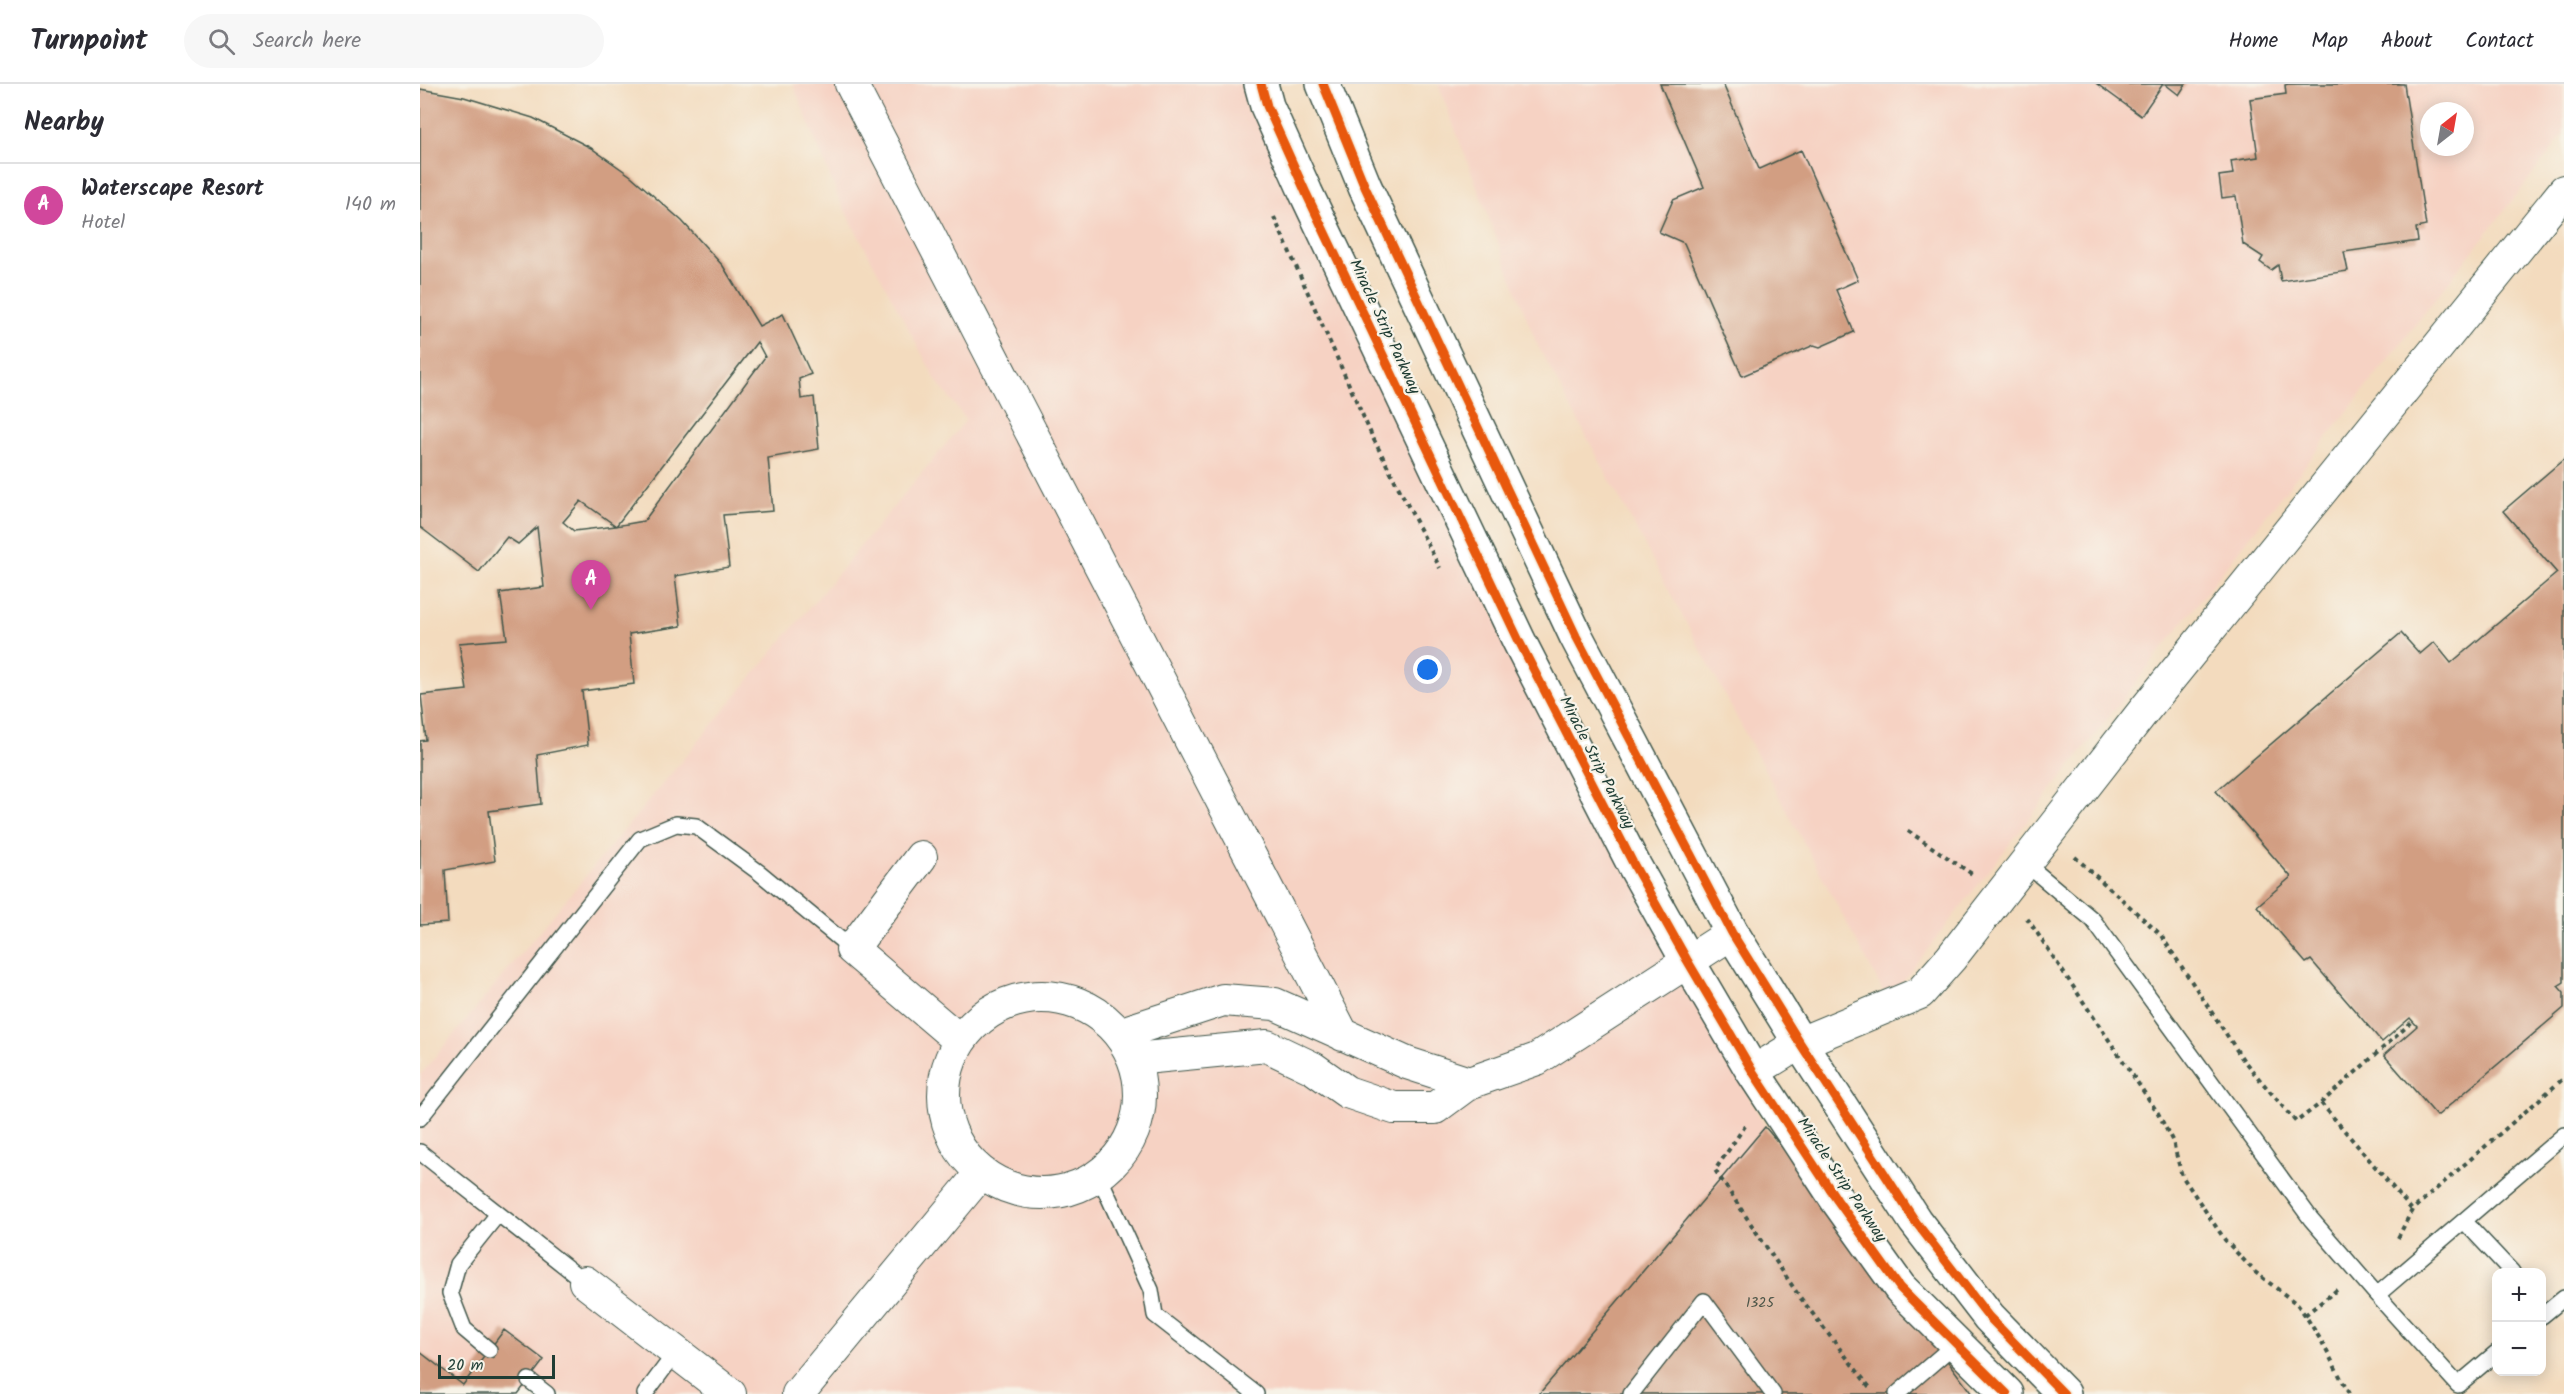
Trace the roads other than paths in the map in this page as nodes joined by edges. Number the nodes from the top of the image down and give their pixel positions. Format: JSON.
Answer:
{"nodes":[{"id":1,"x":851,"y":84,"type":"edge"},
{"id":2,"x":1261,"y":84,"type":"edge"},
{"id":3,"x":1323,"y":84,"type":"edge"},
{"id":4,"x":2564,"y":191,"type":"edge"},
{"id":5,"x":921,"y":857,"type":"dead end"},
{"id":6,"x":2025,"y":863,"type":"junction"},
{"id":7,"x":1732,"y":933,"type":"junction"},
{"id":8,"x":852,"y":949,"type":"junction"},
{"id":9,"x":1687,"y":960,"type":"junction"},
{"id":10,"x":1343,"y":1035,"type":"junction"},
{"id":11,"x":958,"y":1040,"type":"junction"},
{"id":12,"x":1800,"y":1043,"type":"junction"},
{"id":13,"x":1127,"y":1046,"type":"junction"},
{"id":14,"x":1753,"y":1072,"type":"junction"},
{"id":15,"x":1469,"y":1083,"type":"junction"},
{"id":16,"x":420,"y":1118,"type":"edge"},
{"id":17,"x":2564,"y":1135,"type":"edge"},
{"id":18,"x":420,"y":1152,"type":"edge"},
{"id":19,"x":981,"y":1173,"type":"junction"},
{"id":20,"x":1099,"y":1176,"type":"junction"},
{"id":21,"x":498,"y":1214,"type":"junction"},
{"id":22,"x":2464,"y":1221,"type":"junction"},
{"id":23,"x":2508,"y":1268,"type":"edge"},
{"id":24,"x":585,"y":1282,"type":"joint"},
{"id":25,"x":2378,"y":1295,"type":"junction"},
{"id":26,"x":2564,"y":1298,"type":"edge"},
{"id":27,"x":2546,"y":1309,"type":"edge"},
{"id":28,"x":1955,"y":1344,"type":"junction"},
{"id":29,"x":489,"y":1350,"type":"dead end"},
{"id":30,"x":676,"y":1352,"type":"junction"},
{"id":31,"x":2492,"y":1357,"type":"edge"},
{"id":32,"x":529,"y":1380,"type":"dead end"},
{"id":33,"x":2461,"y":1389,"type":"edge"},
{"id":34,"x":547,"y":1394,"type":"edge"},
{"id":35,"x":645,"y":1394,"type":"edge"},
{"id":36,"x":730,"y":1394,"type":"edge"},
{"id":37,"x":798,"y":1394,"type":"edge"},
{"id":38,"x":1256,"y":1394,"type":"edge"},
{"id":39,"x":1631,"y":1394,"type":"edge"},
{"id":40,"x":1773,"y":1394,"type":"edge"},
{"id":41,"x":1897,"y":1394,"type":"edge"},
{"id":42,"x":2007,"y":1394,"type":"edge"},
{"id":43,"x":2064,"y":1394,"type":"edge"}],
"edges":[{"from":1,"to":10,"type":"street"},
{"from":2,"to":9,"type":"highway","name":"Miracle Strip Parkway"},
{"from":3,"to":7,"type":"highway"},
{"from":4,"to":6,"type":"street"},
{"from":5,"to":8,"type":"street"},
{"from":6,"to":12,"type":"street"},
{"from":6,"to":25,"type":"lane"},
{"from":7,"to":9,"type":"street"},
{"from":7,"to":12,"type":"highway"},
{"from":8,"to":11,"type":"street"},
{"from":8,"to":16,"type":"lane"},
{"from":9,"to":14,"type":"highway","name":"Miracle Strip Parkway"},
{"from":9,"to":15,"type":"street"},
{"from":10,"to":13,"type":"street"},
{"from":10,"to":15,"type":"street"},
{"from":11,"to":13,"type":"street"},
{"from":11,"to":19,"type":"street"},
{"from":12,"to":14,"type":"street"},
{"from":12,"to":43,"type":"highway"},
{"from":13,"to":15,"type":"street"},
{"from":13,"to":20,"type":"street"},
{"from":14,"to":28,"type":"highway","name":"Miracle Strip Parkway"},
{"from":17,"to":22,"type":"lane"},
{"from":18,"to":21,"type":"lane"},
{"from":19,"to":20,"type":"street"},
{"from":19,"to":37,"type":"street"},
{"from":20,"to":38,"type":"lane"},
{"from":21,"to":24,"type":"lane"},
{"from":21,"to":29,"type":"lane"},
{"from":22,"to":23,"type":"lane"},
{"from":22,"to":25,"type":"lane"},
{"from":24,"to":30,"type":"street"},
{"from":25,"to":33,"type":"lane"},
{"from":26,"to":27,"type":"lane"},
{"from":28,"to":41,"type":"lane"},
{"from":28,"to":42,"type":"highway","name":"Miracle Strip Parkway"},
{"from":30,"to":35,"type":"lane"},
{"from":30,"to":36,"type":"street"},
{"from":31,"to":33,"type":"lane"},
{"from":32,"to":34,"type":"lane"},
{"from":39,"to":40,"type":"lane"}]}
